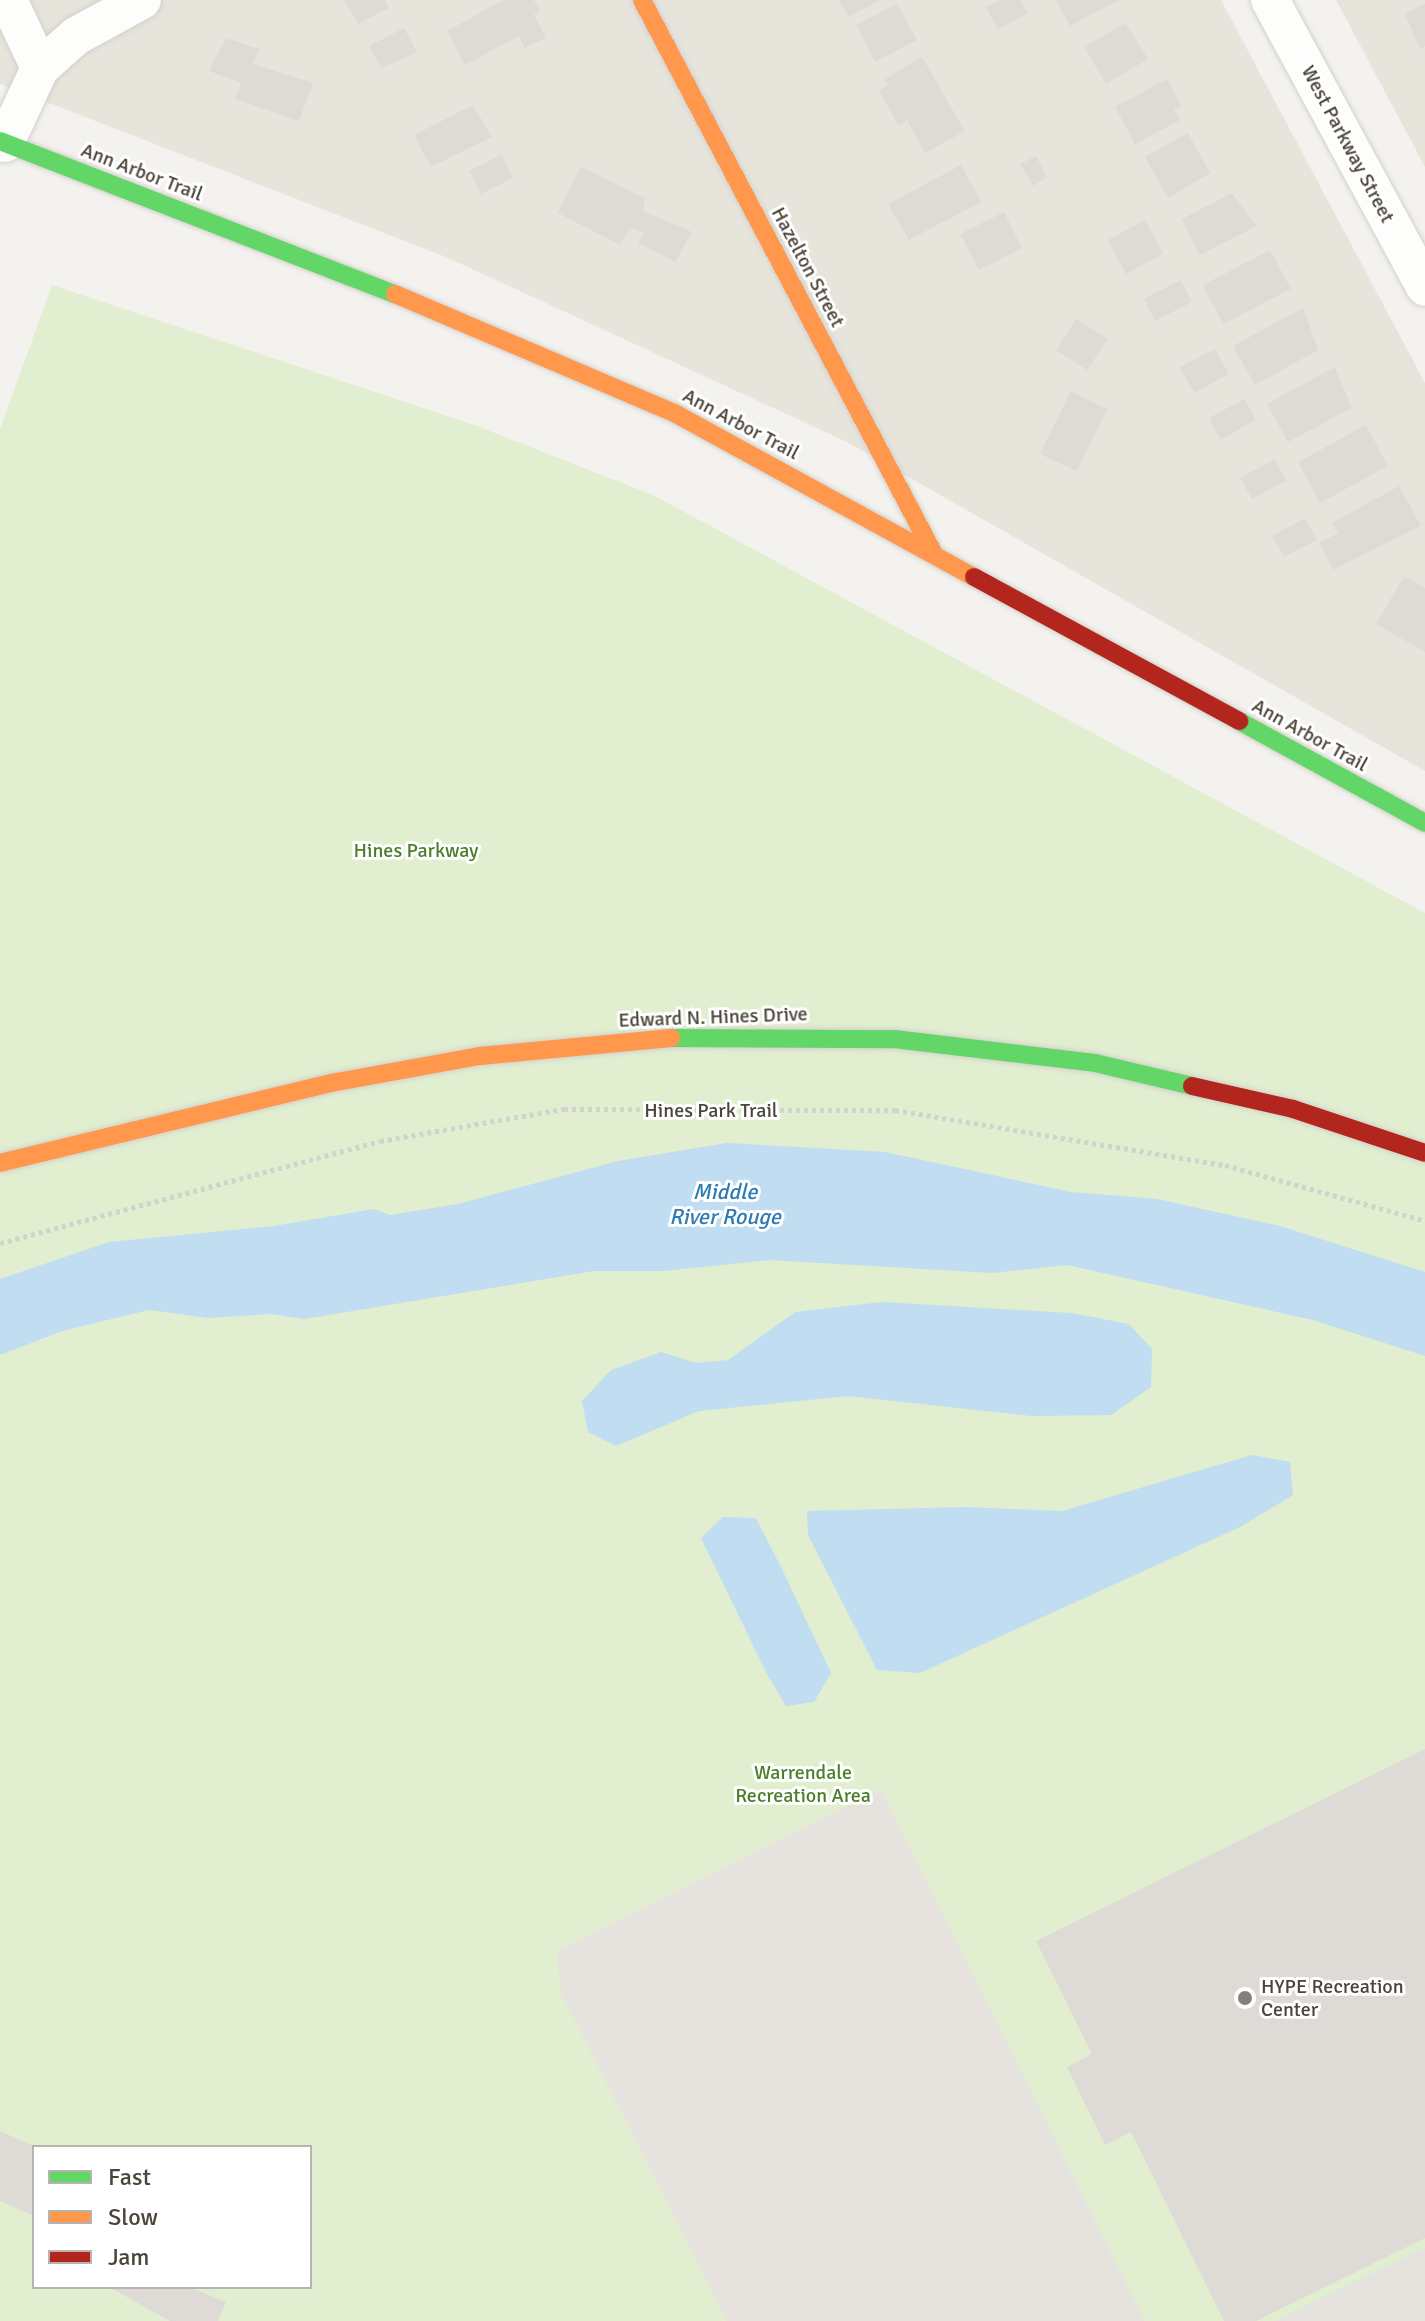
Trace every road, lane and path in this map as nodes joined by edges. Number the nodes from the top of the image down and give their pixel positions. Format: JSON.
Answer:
{"nodes":[{"id":1,"x":8,"y":0,"type":"edge"},
{"id":2,"x":142,"y":0,"type":"edge"},
{"id":3,"x":642,"y":0,"type":"edge"},
{"id":4,"x":1270,"y":0,"type":"edge"},
{"id":5,"x":40,"y":68,"type":"junction"},
{"id":6,"x":3,"y":142,"type":"edge"},
{"id":7,"x":1425,"y":287,"type":"edge"},
{"id":8,"x":934,"y":554,"type":"junction"},
{"id":9,"x":1425,"y":823,"type":"edge"},
{"id":10,"x":1425,"y":1153,"type":"edge"},
{"id":11,"x":0,"y":1163,"type":"edge"},
{"id":12,"x":1425,"y":1221,"type":"edge"},
{"id":13,"x":0,"y":1243,"type":"edge"}],
"edges":[{"from":1,"to":5,"type":"street"},
{"from":2,"to":5,"type":"street"},
{"from":3,"to":8,"type":"street","name":"Hazelton Street"},
{"from":4,"to":7,"type":"street","name":"West Parkway Street"},
{"from":5,"to":6,"type":"street"},
{"from":6,"to":8,"type":"street","name":"Ann Arbor Trail"},
{"from":8,"to":9,"type":"street","name":"Ann Arbor Trail"},
{"from":10,"to":11,"type":"street","name":"Edward N. Hines Drive"},
{"from":12,"to":13,"type":"path","name":"Hines Park Trail"}]}
